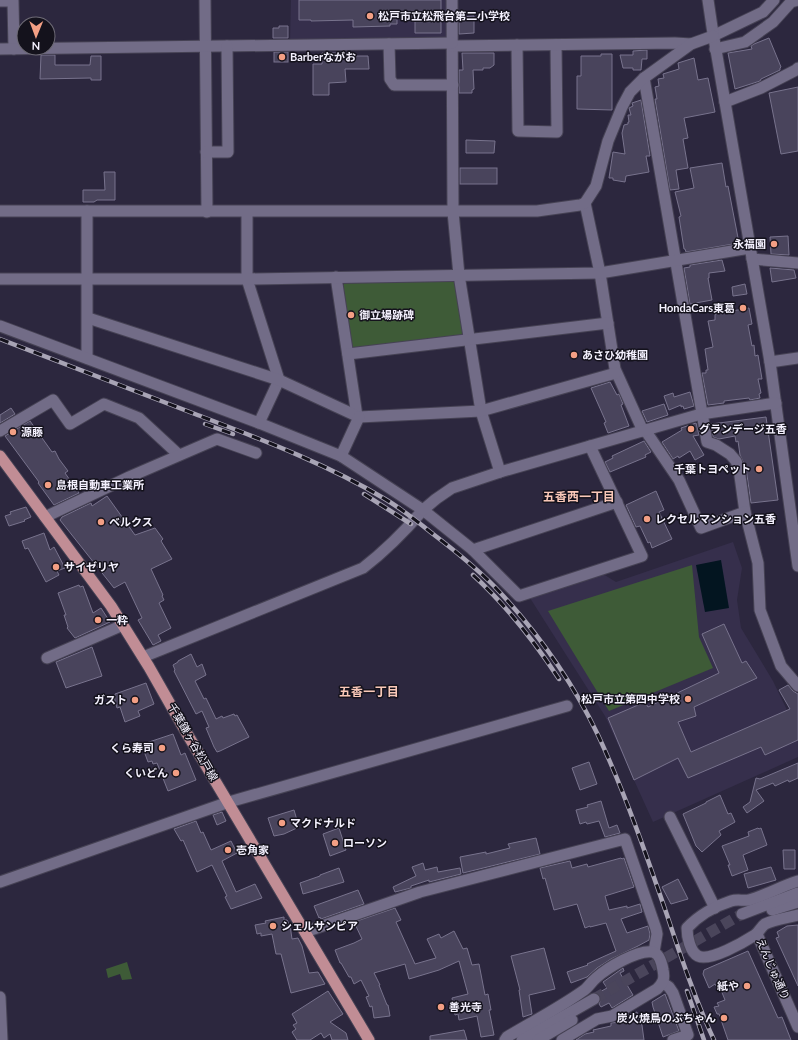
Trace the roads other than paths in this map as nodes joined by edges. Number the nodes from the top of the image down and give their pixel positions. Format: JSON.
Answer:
{"nodes":[{"id":1,"x":204,"y":0,"type":"edge"},
{"id":2,"x":452,"y":0,"type":"edge"},
{"id":3,"x":708,"y":0,"type":"edge"},
{"id":4,"x":774,"y":0,"type":"edge"},
{"id":5,"x":798,"y":0,"type":"edge"},
{"id":6,"x":0,"y":1,"type":"edge"},
{"id":7,"x":713,"y":36,"type":"junction"},
{"id":8,"x":389,"y":44,"type":"junction"},
{"id":9,"x":452,"y":44,"type":"junction"},
{"id":10,"x":691,"y":44,"type":"junction"},
{"id":11,"x":517,"y":45,"type":"junction"},
{"id":12,"x":556,"y":45,"type":"junction"},
{"id":13,"x":205,"y":46,"type":"junction"},
{"id":14,"x":227,"y":46,"type":"junction"},
{"id":15,"x":14,"y":49,"type":"junction"},
{"id":16,"x":715,"y":49,"type":"junction"},
{"id":17,"x":0,"y":50,"type":"edge"},
{"id":18,"x":798,"y":68,"type":"edge"},
{"id":19,"x":644,"y":78,"type":"junction"},
{"id":20,"x":453,"y":85,"type":"junction"},
{"id":21,"x":725,"y":102,"type":"junction"},
{"id":22,"x":206,"y":152,"type":"junction"},
{"id":23,"x":586,"y":203,"type":"junction"},
{"id":24,"x":0,"y":211,"type":"edge"},
{"id":25,"x":87,"y":211,"type":"junction"},
{"id":26,"x":207,"y":212,"type":"junction"},
{"id":27,"x":247,"y":212,"type":"junction"},
{"id":28,"x":453,"y":212,"type":"junction"},
{"id":29,"x":751,"y":253,"type":"junction"},
{"id":30,"x":675,"y":261,"type":"junction"},
{"id":31,"x":798,"y":263,"type":"edge"},
{"id":32,"x":600,"y":273,"type":"junction"},
{"id":33,"x":459,"y":275,"type":"junction"},
{"id":34,"x":336,"y":277,"type":"junction"},
{"id":35,"x":0,"y":279,"type":"edge"},
{"id":36,"x":87,"y":279,"type":"junction"},
{"id":37,"x":247,"y":279,"type":"junction"},
{"id":38,"x":88,"y":318,"type":"junction"},
{"id":39,"x":608,"y":323,"type":"junction"},
{"id":40,"x":0,"y":326,"type":"edge"},
{"id":41,"x":469,"y":340,"type":"junction"},
{"id":42,"x":348,"y":354,"type":"junction"},
{"id":43,"x":87,"y":358,"type":"junction"},
{"id":44,"x":798,"y":358,"type":"edge"},
{"id":45,"x":770,"y":362,"type":"junction"},
{"id":46,"x":616,"y":373,"type":"junction"},
{"id":47,"x":280,"y":380,"type":"junction"},
{"id":48,"x":776,"y":403,"type":"junction"},
{"id":49,"x":481,"y":411,"type":"junction"},
{"id":50,"x":701,"y":414,"type":"junction"},
{"id":51,"x":358,"y":416,"type":"junction"},
{"id":52,"x":260,"y":423,"type":"junction"},
{"id":53,"x":0,"y":430,"type":"edge"},
{"id":54,"x":644,"y":430,"type":"junction"},
{"id":55,"x":590,"y":446,"type":"junction"},
{"id":56,"x":256,"y":453,"type":"dead end"},
{"id":57,"x":180,"y":455,"type":"junction"},
{"id":58,"x":0,"y":456,"type":"edge"},
{"id":59,"x":341,"y":456,"type":"junction"},
{"id":60,"x":500,"y":472,"type":"junction"},
{"id":61,"x":617,"y":502,"type":"junction"},
{"id":62,"x":423,"y":510,"type":"junction"},
{"id":63,"x":745,"y":512,"type":"junction"},
{"id":64,"x":45,"y":517,"type":"junction"},
{"id":65,"x":473,"y":550,"type":"junction"},
{"id":66,"x":798,"y":566,"type":"edge"},
{"id":67,"x":122,"y":625,"type":"junction"},
{"id":68,"x":143,"y":657,"type":"junction"},
{"id":69,"x":47,"y":658,"type":"dead end"},
{"id":70,"x":798,"y":686,"type":"edge"},
{"id":71,"x":567,"y":706,"type":"dead end"},
{"id":72,"x":229,"y":802,"type":"junction"},
{"id":73,"x":670,"y":817,"type":"dead end"},
{"id":74,"x":798,"y":881,"type":"edge"},
{"id":75,"x":0,"y":882,"type":"edge"},
{"id":76,"x":798,"y":893,"type":"edge"},
{"id":77,"x":798,"y":902,"type":"edge"},
{"id":78,"x":715,"y":908,"type":"junction"},
{"id":79,"x":798,"y":915,"type":"edge"},
{"id":80,"x":305,"y":932,"type":"junction"},
{"id":81,"x":757,"y":934,"type":"junction"},
{"id":82,"x":654,"y":952,"type":"junction"},
{"id":83,"x":663,"y":983,"type":"junction"},
{"id":84,"x":0,"y":997,"type":"edge"},
{"id":85,"x":795,"y":1012,"type":"edge"},
{"id":86,"x":798,"y":1027,"type":"edge"},
{"id":87,"x":2,"y":1040,"type":"edge"},
{"id":88,"x":369,"y":1040,"type":"edge"},
{"id":89,"x":505,"y":1040,"type":"edge"},
{"id":90,"x":522,"y":1040,"type":"edge"},
{"id":91,"x":538,"y":1040,"type":"edge"},
{"id":92,"x":562,"y":1040,"type":"edge"},
{"id":93,"x":676,"y":1040,"type":"edge"}],
"edges":[{"from":1,"to":13,"type":"street"},
{"from":2,"to":9,"type":"street"},
{"from":3,"to":7,"type":"street"},
{"from":4,"to":7,"type":"street"},
{"from":5,"to":16,"type":"street"},
{"from":6,"to":15,"type":"street"},
{"from":7,"to":10,"type":"street"},
{"from":7,"to":16,"type":"street"},
{"from":8,"to":9,"type":"street"},
{"from":8,"to":14,"type":"street"},
{"from":8,"to":20,"type":"street"},
{"from":9,"to":11,"type":"street"},
{"from":9,"to":20,"type":"street"},
{"from":10,"to":12,"type":"street"},
{"from":10,"to":19,"type":"street"},
{"from":11,"to":12,"type":"street"},
{"from":11,"to":12,"type":"street"},
{"from":13,"to":14,"type":"street"},
{"from":13,"to":15,"type":"street"},
{"from":13,"to":22,"type":"street"},
{"from":14,"to":22,"type":"street"},
{"from":15,"to":17,"type":"street"},
{"from":16,"to":21,"type":"street"},
{"from":18,"to":21,"type":"street"},
{"from":19,"to":23,"type":"street"},
{"from":19,"to":30,"type":"street"},
{"from":20,"to":28,"type":"street"},
{"from":21,"to":29,"type":"street"},
{"from":22,"to":26,"type":"street"},
{"from":23,"to":28,"type":"street"},
{"from":23,"to":32,"type":"street"},
{"from":24,"to":25,"type":"street"},
{"from":25,"to":26,"type":"street"},
{"from":25,"to":36,"type":"street"},
{"from":26,"to":27,"type":"street"},
{"from":27,"to":28,"type":"street"},
{"from":27,"to":37,"type":"street"},
{"from":28,"to":33,"type":"street"},
{"from":29,"to":30,"type":"street"},
{"from":29,"to":31,"type":"street"},
{"from":29,"to":45,"type":"street"},
{"from":30,"to":32,"type":"street"},
{"from":30,"to":50,"type":"street"},
{"from":32,"to":33,"type":"street"},
{"from":32,"to":39,"type":"street"},
{"from":33,"to":34,"type":"street"},
{"from":33,"to":41,"type":"street"},
{"from":34,"to":37,"type":"street"},
{"from":34,"to":42,"type":"street"},
{"from":35,"to":36,"type":"street"},
{"from":36,"to":37,"type":"street"},
{"from":36,"to":38,"type":"street"},
{"from":37,"to":47,"type":"street"},
{"from":38,"to":43,"type":"street"},
{"from":38,"to":47,"type":"street"},
{"from":39,"to":41,"type":"street"},
{"from":39,"to":46,"type":"street"},
{"from":40,"to":43,"type":"street"},
{"from":41,"to":42,"type":"street"},
{"from":41,"to":49,"type":"street"},
{"from":42,"to":51,"type":"street"},
{"from":43,"to":52,"type":"street"},
{"from":44,"to":45,"type":"street"},
{"from":45,"to":48,"type":"street"},
{"from":46,"to":49,"type":"street"},
{"from":46,"to":54,"type":"street"},
{"from":47,"to":51,"type":"street"},
{"from":47,"to":52,"type":"street"},
{"from":48,"to":50,"type":"street"},
{"from":48,"to":66,"type":"street"},
{"from":49,"to":51,"type":"street"},
{"from":49,"to":60,"type":"street"},
{"from":50,"to":54,"type":"street"},
{"from":50,"to":63,"type":"street"},
{"from":51,"to":59,"type":"street"},
{"from":52,"to":59,"type":"street"},
{"from":53,"to":57,"type":"street"},
{"from":54,"to":55,"type":"street"},
{"from":54,"to":63,"type":"street"},
{"from":55,"to":60,"type":"street"},
{"from":55,"to":61,"type":"street"},
{"from":56,"to":57,"type":"street"},
{"from":57,"to":64,"type":"street"},
{"from":58,"to":64,"type":"main road","name":"千葉鎌ヶ谷松戸線"},
{"from":59,"to":62,"type":"street"},
{"from":60,"to":62,"type":"street"},
{"from":61,"to":65,"type":"street"},
{"from":61,"to":65,"type":"street"},
{"from":62,"to":65,"type":"street"},
{"from":62,"to":68,"type":"street"},
{"from":63,"to":70,"type":"street"},
{"from":64,"to":67,"type":"main road","name":"千葉鎌ヶ谷松戸線"},
{"from":67,"to":68,"type":"main road","name":"千葉鎌ヶ谷松戸線"},
{"from":67,"to":69,"type":"street"},
{"from":68,"to":72,"type":"main road","name":"千葉鎌ヶ谷松戸線"},
{"from":71,"to":72,"type":"street"},
{"from":72,"to":75,"type":"street"},
{"from":72,"to":80,"type":"main road","name":"千葉鎌ヶ谷松戸線"},
{"from":73,"to":78,"type":"street"},
{"from":74,"to":78,"type":"street"},
{"from":76,"to":77,"type":"street"},
{"from":78,"to":81,"type":"street"},
{"from":79,"to":81,"type":"street"},
{"from":80,"to":82,"type":"street"},
{"from":80,"to":88,"type":"main road","name":"千葉鎌ヶ谷松戸線"},
{"from":81,"to":85,"type":"street","name":"えんじゅ通り"},
{"from":82,"to":83,"type":"street"},
{"from":82,"to":89,"type":"street"},
{"from":83,"to":92,"type":"street"},
{"from":83,"to":93,"type":"street"},
{"from":84,"to":87,"type":"street"},
{"from":85,"to":86,"type":"street","name":"えんじゅ通り"},
{"from":90,"to":91,"type":"street"}]}
